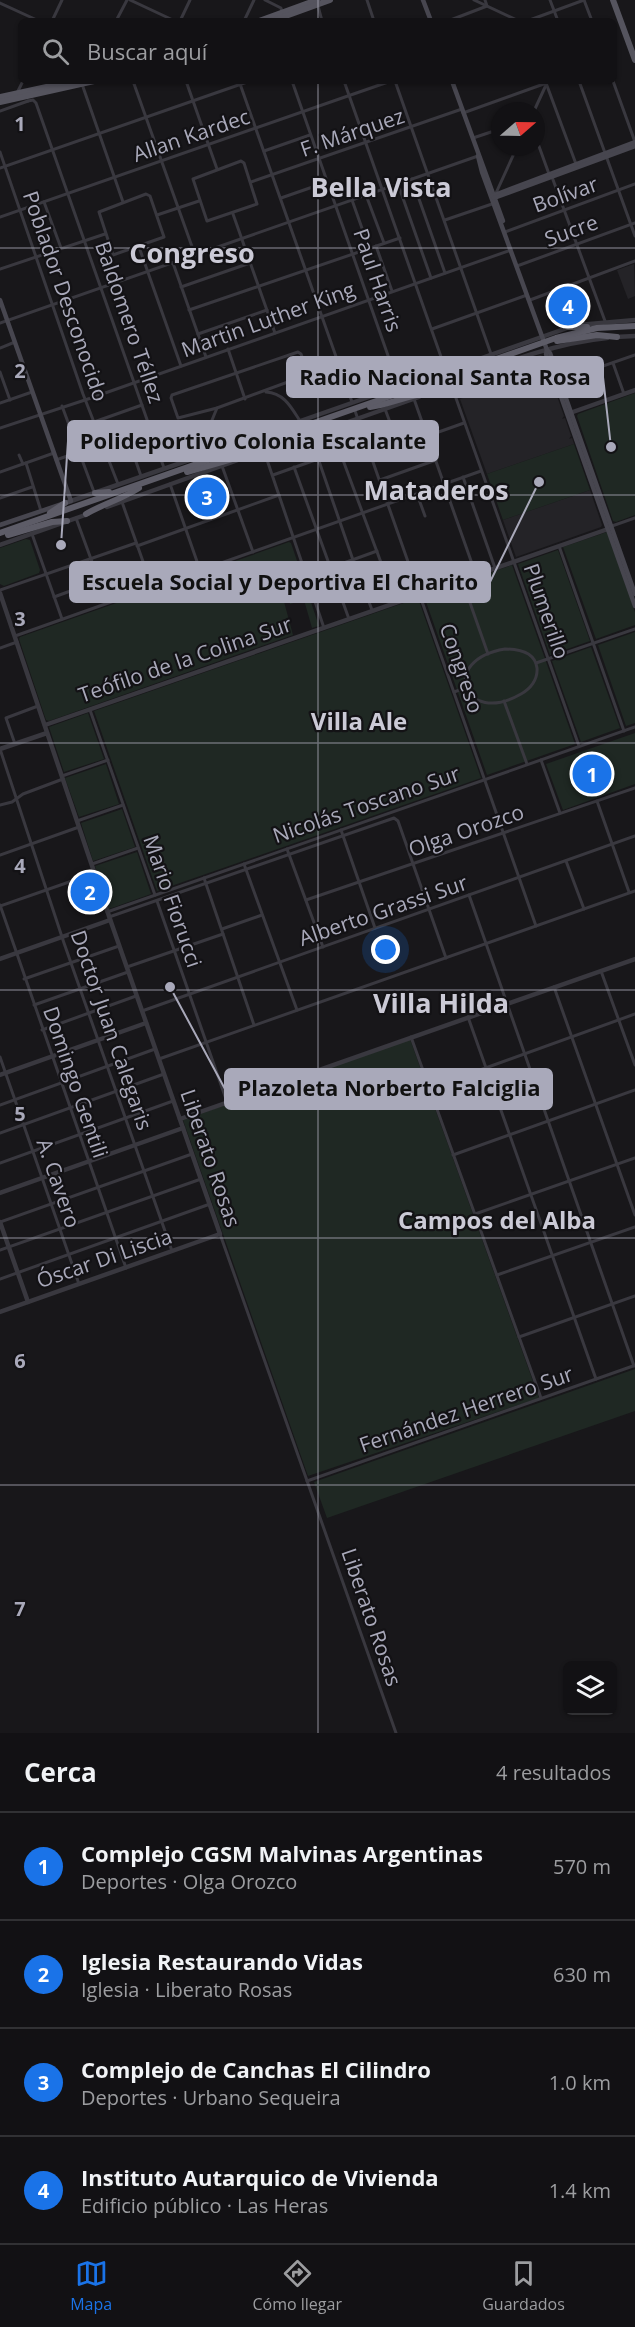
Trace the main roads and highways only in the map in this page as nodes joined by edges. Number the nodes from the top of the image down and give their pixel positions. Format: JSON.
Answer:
{"nodes":[{"id":1,"x":330,"y":0,"type":"edge"},
{"id":2,"x":423,"y":0,"type":"edge"},
{"id":3,"x":613,"y":0,"type":"edge"},
{"id":4,"x":318,"y":1,"type":"edge"},
{"id":5,"x":267,"y":18,"type":"edge"},
{"id":6,"x":279,"y":18,"type":"edge"},
{"id":7,"x":430,"y":18,"type":"edge"},
{"id":8,"x":635,"y":60,"type":"edge"},
{"id":9,"x":69,"y":84,"type":"edge"},
{"id":10,"x":455,"y":84,"type":"edge"},
{"id":11,"x":24,"y":92,"type":"edge"},
{"id":12,"x":0,"y":97,"type":"edge"},
{"id":13,"x":0,"y":102,"type":"edge"},
{"id":14,"x":635,"y":144,"type":"edge"},
{"id":15,"x":494,"y":198,"type":"junction"},
{"id":16,"x":0,"y":300,"type":"edge"},
{"id":17,"x":568,"y":327,"type":"road end"},
{"id":18,"x":635,"y":328,"type":"edge"},
{"id":19,"x":617,"y":337,"type":"road end"},
{"id":20,"x":557,"y":342,"type":"junction"},
{"id":21,"x":545,"y":344,"type":"junction"},
{"id":22,"x":447,"y":374,"type":"junction"},
{"id":23,"x":380,"y":393,"type":"road end"},
{"id":24,"x":431,"y":393,"type":"road end"},
{"id":25,"x":370,"y":407,"type":"junction"},
{"id":26,"x":355,"y":411,"type":"junction"},
{"id":27,"x":343,"y":413,"type":"junction"},
{"id":28,"x":326,"y":423,"type":"junction"},
{"id":29,"x":271,"y":431,"type":"road end"},
{"id":30,"x":252,"y":438,"type":"road end"},
{"id":31,"x":264,"y":451,"type":"road end"},
{"id":32,"x":247,"y":457,"type":"road end"},
{"id":33,"x":194,"y":465,"type":"junction"},
{"id":34,"x":187,"y":472,"type":"junction"},
{"id":35,"x":167,"y":476,"type":"junction"},
{"id":36,"x":141,"y":482,"type":"junction"},
{"id":37,"x":94,"y":492,"type":"road end"},
{"id":38,"x":68,"y":502,"type":"junction"},
{"id":39,"x":86,"y":514,"type":"road end"},
{"id":40,"x":67,"y":521,"type":"road end"},
{"id":41,"x":0,"y":525,"type":"edge"},
{"id":42,"x":8,"y":532,"type":"junction"},
{"id":43,"x":0,"y":535,"type":"edge"},
{"id":44,"x":631,"y":583,"type":"edge"},
{"id":45,"x":635,"y":594,"type":"edge"},
{"id":46,"x":635,"y":606,"type":"edge"}],
"edges":[{"from":1,"to":4,"type":"main road"},
{"from":2,"to":7,"type":"main road"},
{"from":3,"to":8,"type":"main road"},
{"from":4,"to":5,"type":"main road"},
{"from":4,"to":6,"type":"main road"},
{"from":9,"to":11,"type":"main road"},
{"from":10,"to":15,"type":"main road"},
{"from":11,"to":12,"type":"main road"},
{"from":11,"to":13,"type":"main road"},
{"from":14,"to":15,"type":"main road"},
{"from":15,"to":21,"type":"main road"},
{"from":16,"to":38,"type":"main road"},
{"from":17,"to":18,"type":"highway"},
{"from":18,"to":20,"type":"highway"},
{"from":18,"to":21,"type":"highway"},
{"from":19,"to":20,"type":"highway"},
{"from":20,"to":21,"type":"highway"},
{"from":21,"to":22,"type":"highway"},
{"from":21,"to":25,"type":"highway"},
{"from":21,"to":44,"type":"main road"},
{"from":22,"to":23,"type":"highway"},
{"from":22,"to":26,"type":"highway"},
{"from":24,"to":25,"type":"highway"},
{"from":25,"to":26,"type":"highway"},
{"from":26,"to":27,"type":"highway"},
{"from":26,"to":28,"type":"highway"},
{"from":27,"to":29,"type":"highway"},
{"from":27,"to":33,"type":"highway"},
{"from":28,"to":31,"type":"highway"},
{"from":28,"to":34,"type":"highway"},
{"from":30,"to":33,"type":"highway"},
{"from":32,"to":34,"type":"highway"},
{"from":33,"to":35,"type":"highway"},
{"from":34,"to":35,"type":"highway"},
{"from":35,"to":36,"type":"highway"},
{"from":36,"to":37,"type":"highway"},
{"from":36,"to":39,"type":"highway"},
{"from":36,"to":42,"type":"highway"},
{"from":38,"to":41,"type":"main road"},
{"from":38,"to":42,"type":"highway"},
{"from":40,"to":42,"type":"highway"},
{"from":42,"to":43,"type":"highway"},
{"from":44,"to":45,"type":"main road"},
{"from":44,"to":46,"type":"main road"}]}
